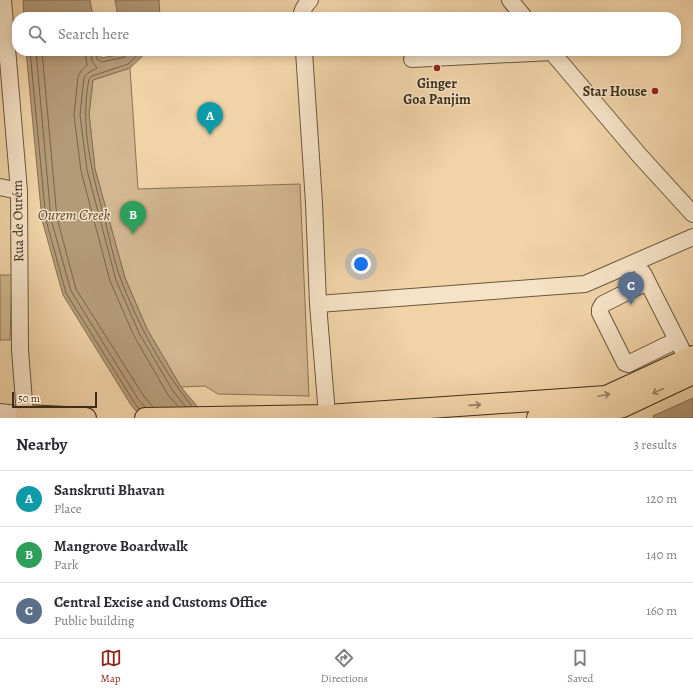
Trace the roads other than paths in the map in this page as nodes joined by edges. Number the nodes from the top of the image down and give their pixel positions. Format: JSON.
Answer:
{"nodes":[{"id":1,"x":3,"y":0,"type":"edge"},
{"id":2,"x":310,"y":0,"type":"edge"},
{"id":3,"x":510,"y":0,"type":"edge"},
{"id":4,"x":302,"y":12,"type":"edge"},
{"id":5,"x":520,"y":12,"type":"edge"},
{"id":6,"x":304,"y":56,"type":"edge"},
{"id":7,"x":472,"y":56,"type":"edge"},
{"id":8,"x":555,"y":56,"type":"edge"},
{"id":9,"x":412,"y":59,"type":"dead end"},
{"id":10,"x":0,"y":187,"type":"edge"},
{"id":11,"x":18,"y":191,"type":"junction"},
{"id":12,"x":693,"y":214,"type":"edge"},
{"id":13,"x":693,"y":237,"type":"edge"},
{"id":14,"x":637,"y":262,"type":"junction"},
{"id":15,"x":646,"y":282,"type":"junction"},
{"id":16,"x":318,"y":304,"type":"junction"},
{"id":17,"x":677,"y":340,"type":"junction"},
{"id":18,"x":691,"y":363,"type":"edge"},
{"id":19,"x":0,"y":412,"type":"edge"},
{"id":20,"x":380,"y":415,"type":"edge"},
{"id":21,"x":25,"y":416,"type":"edge"},
{"id":22,"x":327,"y":416,"type":"junction"},
{"id":23,"x":86,"y":418,"type":"edge"},
{"id":24,"x":145,"y":418,"type":"edge"},
{"id":25,"x":537,"y":418,"type":"edge"}],
"edges":[{"from":1,"to":11,"type":"street","name":"Rua de Ourém"},
{"from":2,"to":4,"type":"street"},
{"from":3,"to":5,"type":"street"},
{"from":6,"to":16,"type":"street"},
{"from":7,"to":9,"type":"street"},
{"from":8,"to":12,"type":"street"},
{"from":10,"to":11,"type":"street"},
{"from":11,"to":21,"type":"street","name":"Rua de Ourém"},
{"from":13,"to":14,"type":"street"},
{"from":14,"to":15,"type":"street"},
{"from":14,"to":16,"type":"street"},
{"from":15,"to":17,"type":"street"},
{"from":15,"to":17,"type":"street"},
{"from":16,"to":22,"type":"street"},
{"from":17,"to":18,"type":"street"},
{"from":20,"to":18,"type":"main road","one_way":true},
{"from":18,"to":25,"type":"main road","one_way":true},
{"from":19,"to":21,"type":"street"},
{"from":20,"to":22,"type":"main road"},
{"from":21,"to":23,"type":"main road"},
{"from":22,"to":24,"type":"main road"}]}
